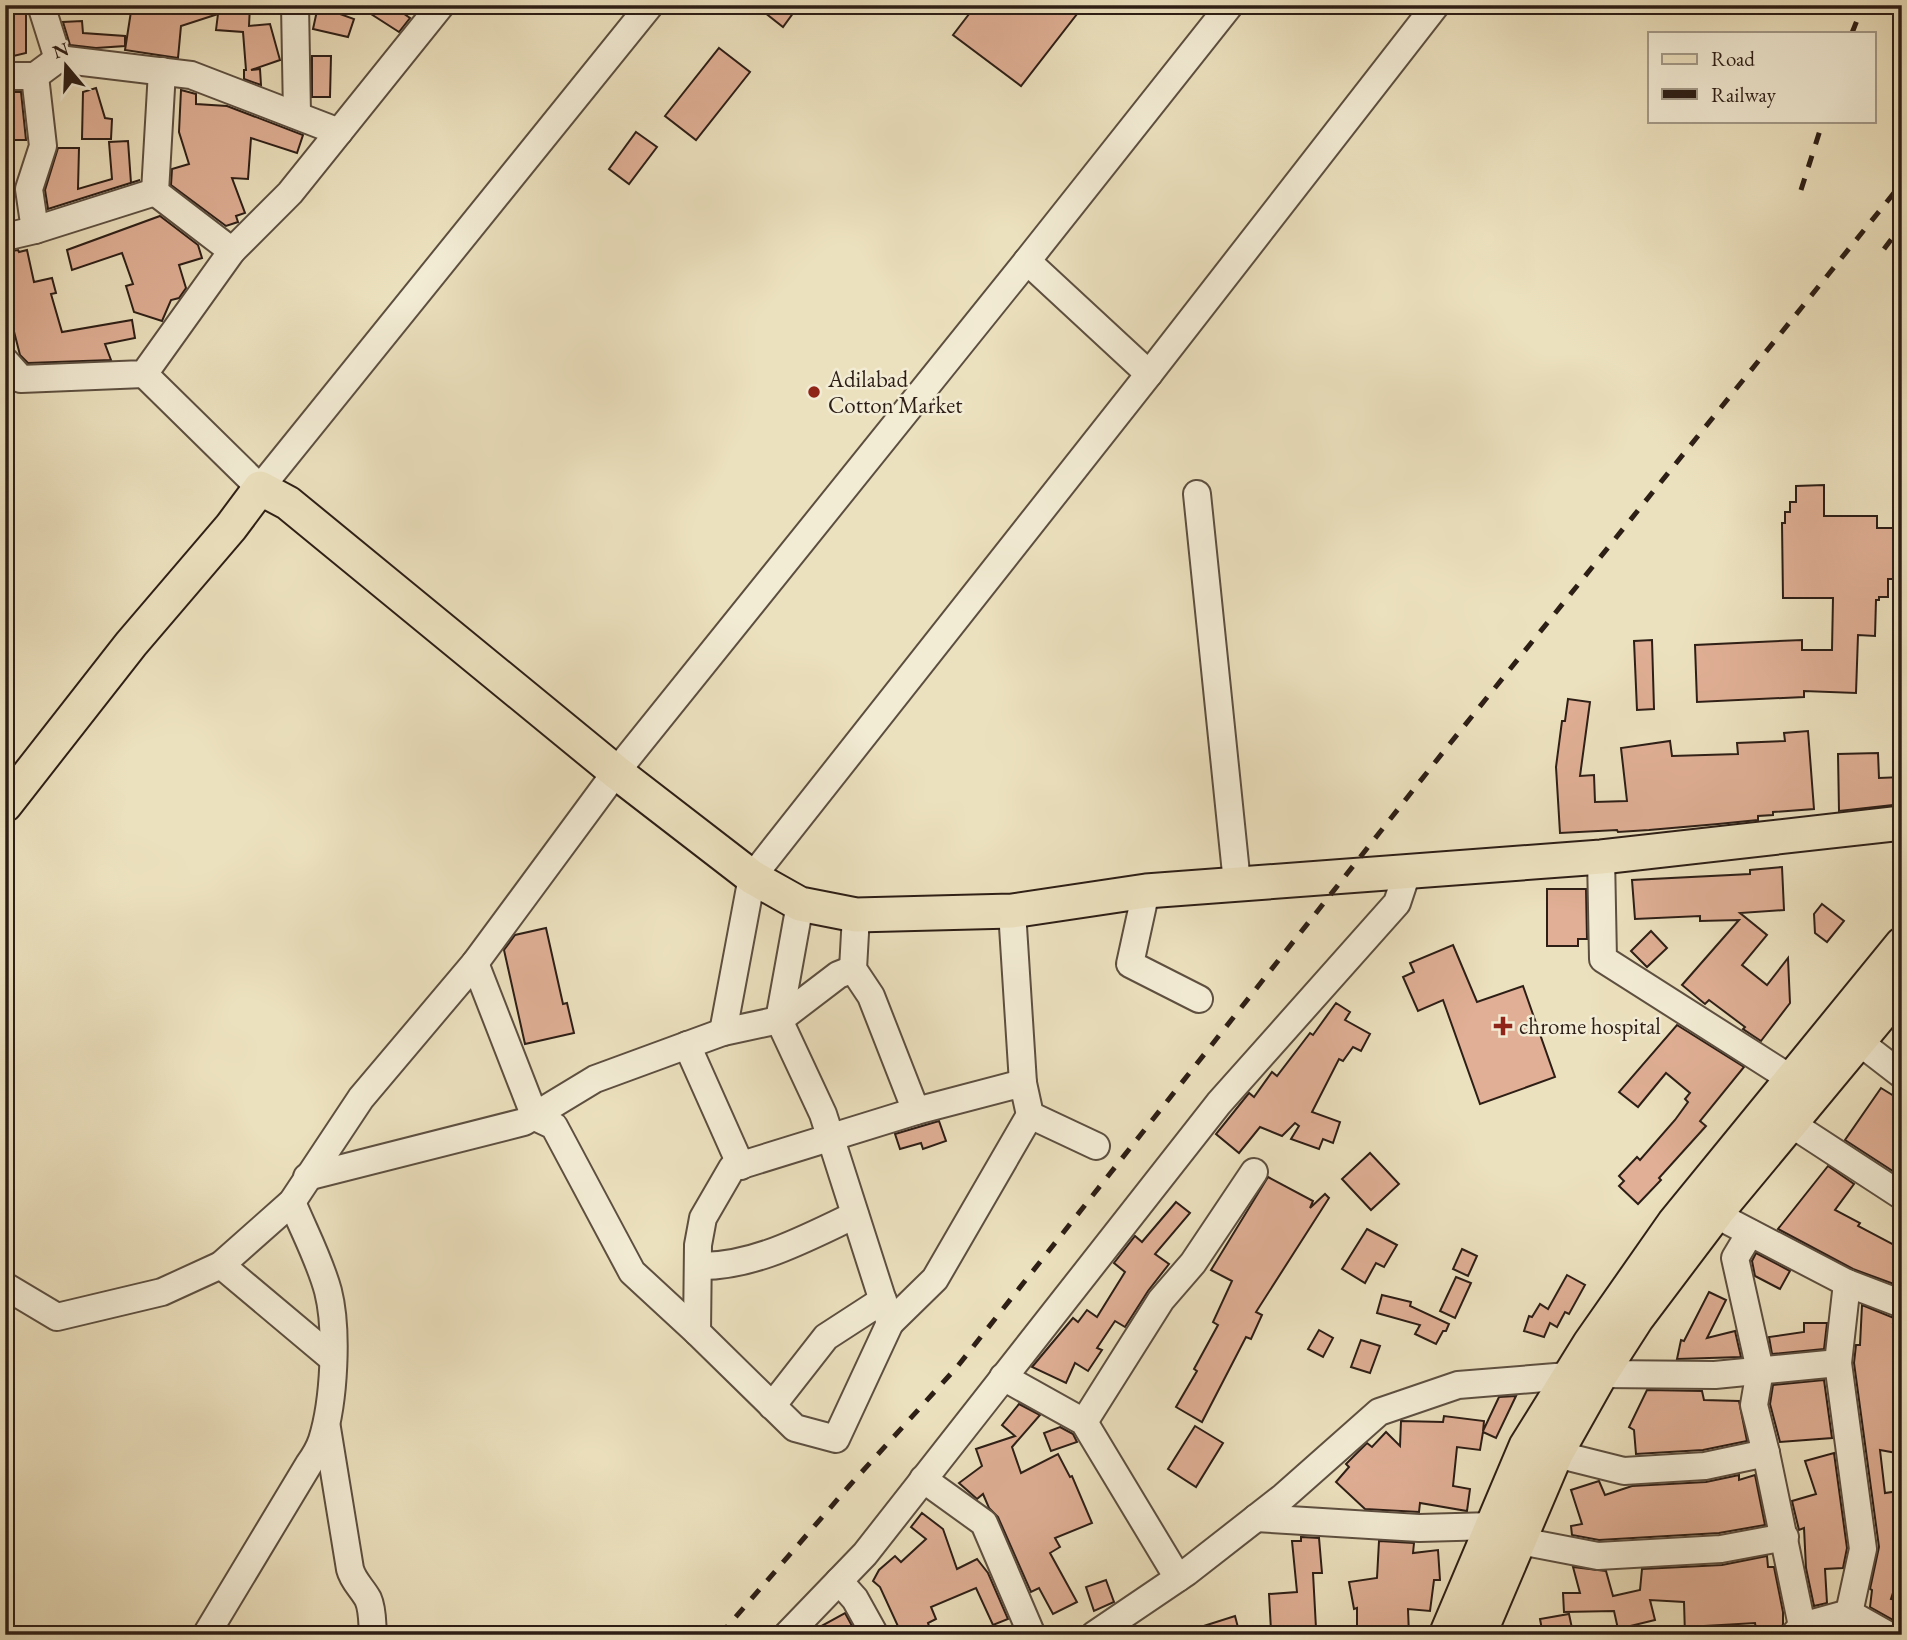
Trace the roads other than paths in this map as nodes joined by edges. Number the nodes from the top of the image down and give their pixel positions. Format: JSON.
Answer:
{"nodes":[{"id":1,"x":41,"y":5,"type":"edge"},
{"id":2,"x":295,"y":5,"type":"edge"},
{"id":3,"x":441,"y":5,"type":"edge"},
{"id":4,"x":650,"y":5,"type":"edge"},
{"id":5,"x":1230,"y":5,"type":"edge"},
{"id":6,"x":1436,"y":5,"type":"edge"},
{"id":7,"x":58,"y":59,"type":"junction"},
{"id":8,"x":162,"y":71,"type":"junction"},
{"id":9,"x":5,"y":76,"type":"edge"},
{"id":10,"x":35,"y":76,"type":"junction"},
{"id":11,"x":297,"y":114,"type":"junction"},
{"id":12,"x":339,"y":132,"type":"junction"},
{"id":13,"x":155,"y":192,"type":"junction"},
{"id":14,"x":35,"y":230,"type":"junction"},
{"id":15,"x":5,"y":237,"type":"edge"},
{"id":16,"x":232,"y":251,"type":"junction"},
{"id":17,"x":1027,"y":261,"type":"junction"},
{"id":18,"x":5,"y":361,"type":"edge"},
{"id":19,"x":144,"y":374,"type":"junction"},
{"id":20,"x":1149,"y":374,"type":"junction"},
{"id":21,"x":260,"y":488,"type":"junction"},
{"id":22,"x":1197,"y":494,"type":"dead end"},
{"id":23,"x":615,"y":772,"type":"junction"},
{"id":24,"x":5,"y":805,"type":"edge"},
{"id":25,"x":1901,"y":825,"type":"edge"},
{"id":26,"x":1601,"y":857,"type":"junction"},
{"id":27,"x":1408,"y":870,"type":"junction"},
{"id":28,"x":752,"y":877,"type":"junction"},
{"id":29,"x":1237,"y":883,"type":"junction"},
{"id":30,"x":1146,"y":891,"type":"junction"},
{"id":31,"x":800,"y":904,"type":"junction"},
{"id":32,"x":1013,"y":911,"type":"junction"},
{"id":33,"x":856,"y":915,"type":"junction"},
{"id":34,"x":1902,"y":944,"type":"edge"},
{"id":35,"x":475,"y":963,"type":"junction"},
{"id":36,"x":853,"y":969,"type":"junction"},
{"id":37,"x":1902,"y":989,"type":"edge"},
{"id":38,"x":1199,"y":999,"type":"dead end"},
{"id":39,"x":779,"y":1020,"type":"junction"},
{"id":40,"x":723,"y":1032,"type":"junction"},
{"id":41,"x":1848,"y":1033,"type":"junction"},
{"id":42,"x":687,"y":1045,"type":"junction"},
{"id":43,"x":1902,"y":1075,"type":"edge"},
{"id":44,"x":1793,"y":1080,"type":"junction"},
{"id":45,"x":1023,"y":1083,"type":"junction"},
{"id":46,"x":916,"y":1111,"type":"junction"},
{"id":47,"x":1030,"y":1115,"type":"junction"},
{"id":48,"x":535,"y":1117,"type":"junction"},
{"id":49,"x":1790,"y":1123,"type":"junction"},
{"id":50,"x":830,"y":1137,"type":"junction"},
{"id":51,"x":1096,"y":1146,"type":"dead end"},
{"id":52,"x":741,"y":1166,"type":"junction"},
{"id":53,"x":1254,"y":1172,"type":"dead end"},
{"id":54,"x":307,"y":1177,"type":"junction"},
{"id":55,"x":1902,"y":1196,"type":"edge"},
{"id":56,"x":292,"y":1202,"type":"junction"},
{"id":57,"x":1717,"y":1213,"type":"junction"},
{"id":58,"x":855,"y":1215,"type":"junction"},
{"id":59,"x":1750,"y":1233,"type":"junction"},
{"id":60,"x":221,"y":1265,"type":"junction"},
{"id":61,"x":699,"y":1266,"type":"junction"},
{"id":62,"x":1847,"y":1283,"type":"junction"},
{"id":63,"x":5,"y":1286,"type":"edge"},
{"id":64,"x":1902,"y":1304,"type":"edge"},
{"id":65,"x":886,"y":1312,"type":"junction"},
{"id":66,"x":697,"y":1332,"type":"junction"},
{"id":67,"x":333,"y":1359,"type":"junction"},
{"id":68,"x":1838,"y":1363,"type":"junction"},
{"id":69,"x":1760,"y":1370,"type":"junction"},
{"id":70,"x":1601,"y":1374,"type":"junction"},
{"id":71,"x":1003,"y":1377,"type":"junction"},
{"id":72,"x":1568,"y":1377,"type":"junction"},
{"id":73,"x":772,"y":1406,"type":"junction"},
{"id":74,"x":1084,"y":1422,"type":"junction"},
{"id":75,"x":326,"y":1424,"type":"junction"},
{"id":76,"x":1766,"y":1453,"type":"junction"},
{"id":77,"x":1556,"y":1454,"type":"junction"},
{"id":78,"x":923,"y":1479,"type":"junction"},
{"id":79,"x":1256,"y":1518,"type":"junction"},
{"id":80,"x":1507,"y":1533,"type":"junction"},
{"id":81,"x":1785,"y":1537,"type":"junction"},
{"id":82,"x":1178,"y":1578,"type":"junction"},
{"id":83,"x":839,"y":1581,"type":"junction"},
{"id":84,"x":1849,"y":1613,"type":"junction"},
{"id":85,"x":1798,"y":1630,"type":"edge"},
{"id":86,"x":206,"y":1635,"type":"edge"},
{"id":87,"x":373,"y":1635,"type":"edge"},
{"id":88,"x":787,"y":1635,"type":"edge"},
{"id":89,"x":875,"y":1635,"type":"edge"},
{"id":90,"x":1032,"y":1635,"type":"edge"},
{"id":91,"x":1094,"y":1635,"type":"edge"},
{"id":92,"x":1446,"y":1635,"type":"edge"},
{"id":93,"x":1479,"y":1635,"type":"edge"},
{"id":94,"x":1888,"y":1635,"type":"edge"}],
"edges":[{"from":1,"to":7,"type":"street"},
{"from":2,"to":11,"type":"street"},
{"from":3,"to":12,"type":"street"},
{"from":4,"to":21,"type":"street"},
{"from":5,"to":17,"type":"street"},
{"from":6,"to":20,"type":"street"},
{"from":7,"to":8,"type":"street"},
{"from":7,"to":10,"type":"street"},
{"from":8,"to":11,"type":"street"},
{"from":8,"to":13,"type":"street"},
{"from":9,"to":10,"type":"street"},
{"from":10,"to":14,"type":"street"},
{"from":11,"to":12,"type":"street"},
{"from":12,"to":16,"type":"street"},
{"from":13,"to":14,"type":"street"},
{"from":13,"to":16,"type":"street"},
{"from":14,"to":15,"type":"street"},
{"from":16,"to":19,"type":"street"},
{"from":17,"to":20,"type":"street"},
{"from":17,"to":23,"type":"street"},
{"from":18,"to":19,"type":"street"},
{"from":19,"to":21,"type":"street"},
{"from":20,"to":28,"type":"street"},
{"from":21,"to":23,"type":"main road"},
{"from":21,"to":24,"type":"main road"},
{"from":22,"to":29,"type":"street"},
{"from":23,"to":28,"type":"main road"},
{"from":23,"to":35,"type":"street"},
{"from":25,"to":26,"type":"main road"},
{"from":26,"to":27,"type":"main road"},
{"from":26,"to":44,"type":"street"},
{"from":27,"to":29,"type":"main road"},
{"from":27,"to":71,"type":"street"},
{"from":28,"to":31,"type":"main road"},
{"from":28,"to":40,"type":"street"},
{"from":29,"to":30,"type":"main road"},
{"from":30,"to":32,"type":"main road"},
{"from":30,"to":38,"type":"street"},
{"from":31,"to":33,"type":"main road"},
{"from":31,"to":39,"type":"street"},
{"from":32,"to":33,"type":"main road"},
{"from":32,"to":45,"type":"street"},
{"from":33,"to":36,"type":"street"},
{"from":34,"to":41,"type":"main road"},
{"from":35,"to":48,"type":"street"},
{"from":35,"to":54,"type":"street"},
{"from":36,"to":39,"type":"street"},
{"from":36,"to":46,"type":"street"},
{"from":37,"to":41,"type":"main road"},
{"from":39,"to":40,"type":"street"},
{"from":39,"to":50,"type":"street"},
{"from":40,"to":42,"type":"street"},
{"from":41,"to":43,"type":"street"},
{"from":41,"to":44,"type":"main road"},
{"from":41,"to":49,"type":"main road"},
{"from":42,"to":48,"type":"street"},
{"from":42,"to":52,"type":"street"},
{"from":44,"to":72,"type":"main road"},
{"from":45,"to":46,"type":"street"},
{"from":45,"to":47,"type":"street"},
{"from":46,"to":50,"type":"street"},
{"from":47,"to":51,"type":"street"},
{"from":47,"to":65,"type":"street"},
{"from":48,"to":54,"type":"street"},
{"from":48,"to":66,"type":"street"},
{"from":49,"to":55,"type":"street"},
{"from":49,"to":57,"type":"main road"},
{"from":50,"to":52,"type":"street"},
{"from":50,"to":58,"type":"street"},
{"from":52,"to":61,"type":"street"},
{"from":53,"to":74,"type":"street"},
{"from":54,"to":56,"type":"street"},
{"from":56,"to":60,"type":"street"},
{"from":56,"to":67,"type":"street"},
{"from":57,"to":59,"type":"street"},
{"from":57,"to":70,"type":"main road"},
{"from":58,"to":61,"type":"street"},
{"from":58,"to":65,"type":"street"},
{"from":59,"to":62,"type":"street"},
{"from":59,"to":69,"type":"street"},
{"from":60,"to":63,"type":"street"},
{"from":60,"to":67,"type":"street"},
{"from":61,"to":66,"type":"street"},
{"from":62,"to":64,"type":"street"},
{"from":62,"to":68,"type":"street"},
{"from":65,"to":73,"type":"street"},
{"from":65,"to":73,"type":"street"},
{"from":66,"to":73,"type":"street"},
{"from":67,"to":75,"type":"street"},
{"from":68,"to":69,"type":"street"},
{"from":68,"to":84,"type":"street"},
{"from":69,"to":70,"type":"street"},
{"from":69,"to":76,"type":"street"},
{"from":70,"to":77,"type":"main road"},
{"from":71,"to":74,"type":"street"},
{"from":71,"to":78,"type":"street"},
{"from":72,"to":79,"type":"street"},
{"from":72,"to":80,"type":"main road"},
{"from":74,"to":82,"type":"street"},
{"from":75,"to":86,"type":"street"},
{"from":75,"to":87,"type":"street"},
{"from":76,"to":77,"type":"street"},
{"from":76,"to":81,"type":"street"},
{"from":77,"to":80,"type":"main road"},
{"from":78,"to":83,"type":"street"},
{"from":78,"to":90,"type":"street"},
{"from":79,"to":80,"type":"street"},
{"from":79,"to":82,"type":"street"},
{"from":80,"to":81,"type":"street"},
{"from":80,"to":92,"type":"main road"},
{"from":80,"to":93,"type":"main road"},
{"from":81,"to":85,"type":"street"},
{"from":82,"to":91,"type":"street"},
{"from":83,"to":88,"type":"street"},
{"from":83,"to":89,"type":"street"},
{"from":84,"to":85,"type":"street"},
{"from":84,"to":94,"type":"street"}]}
